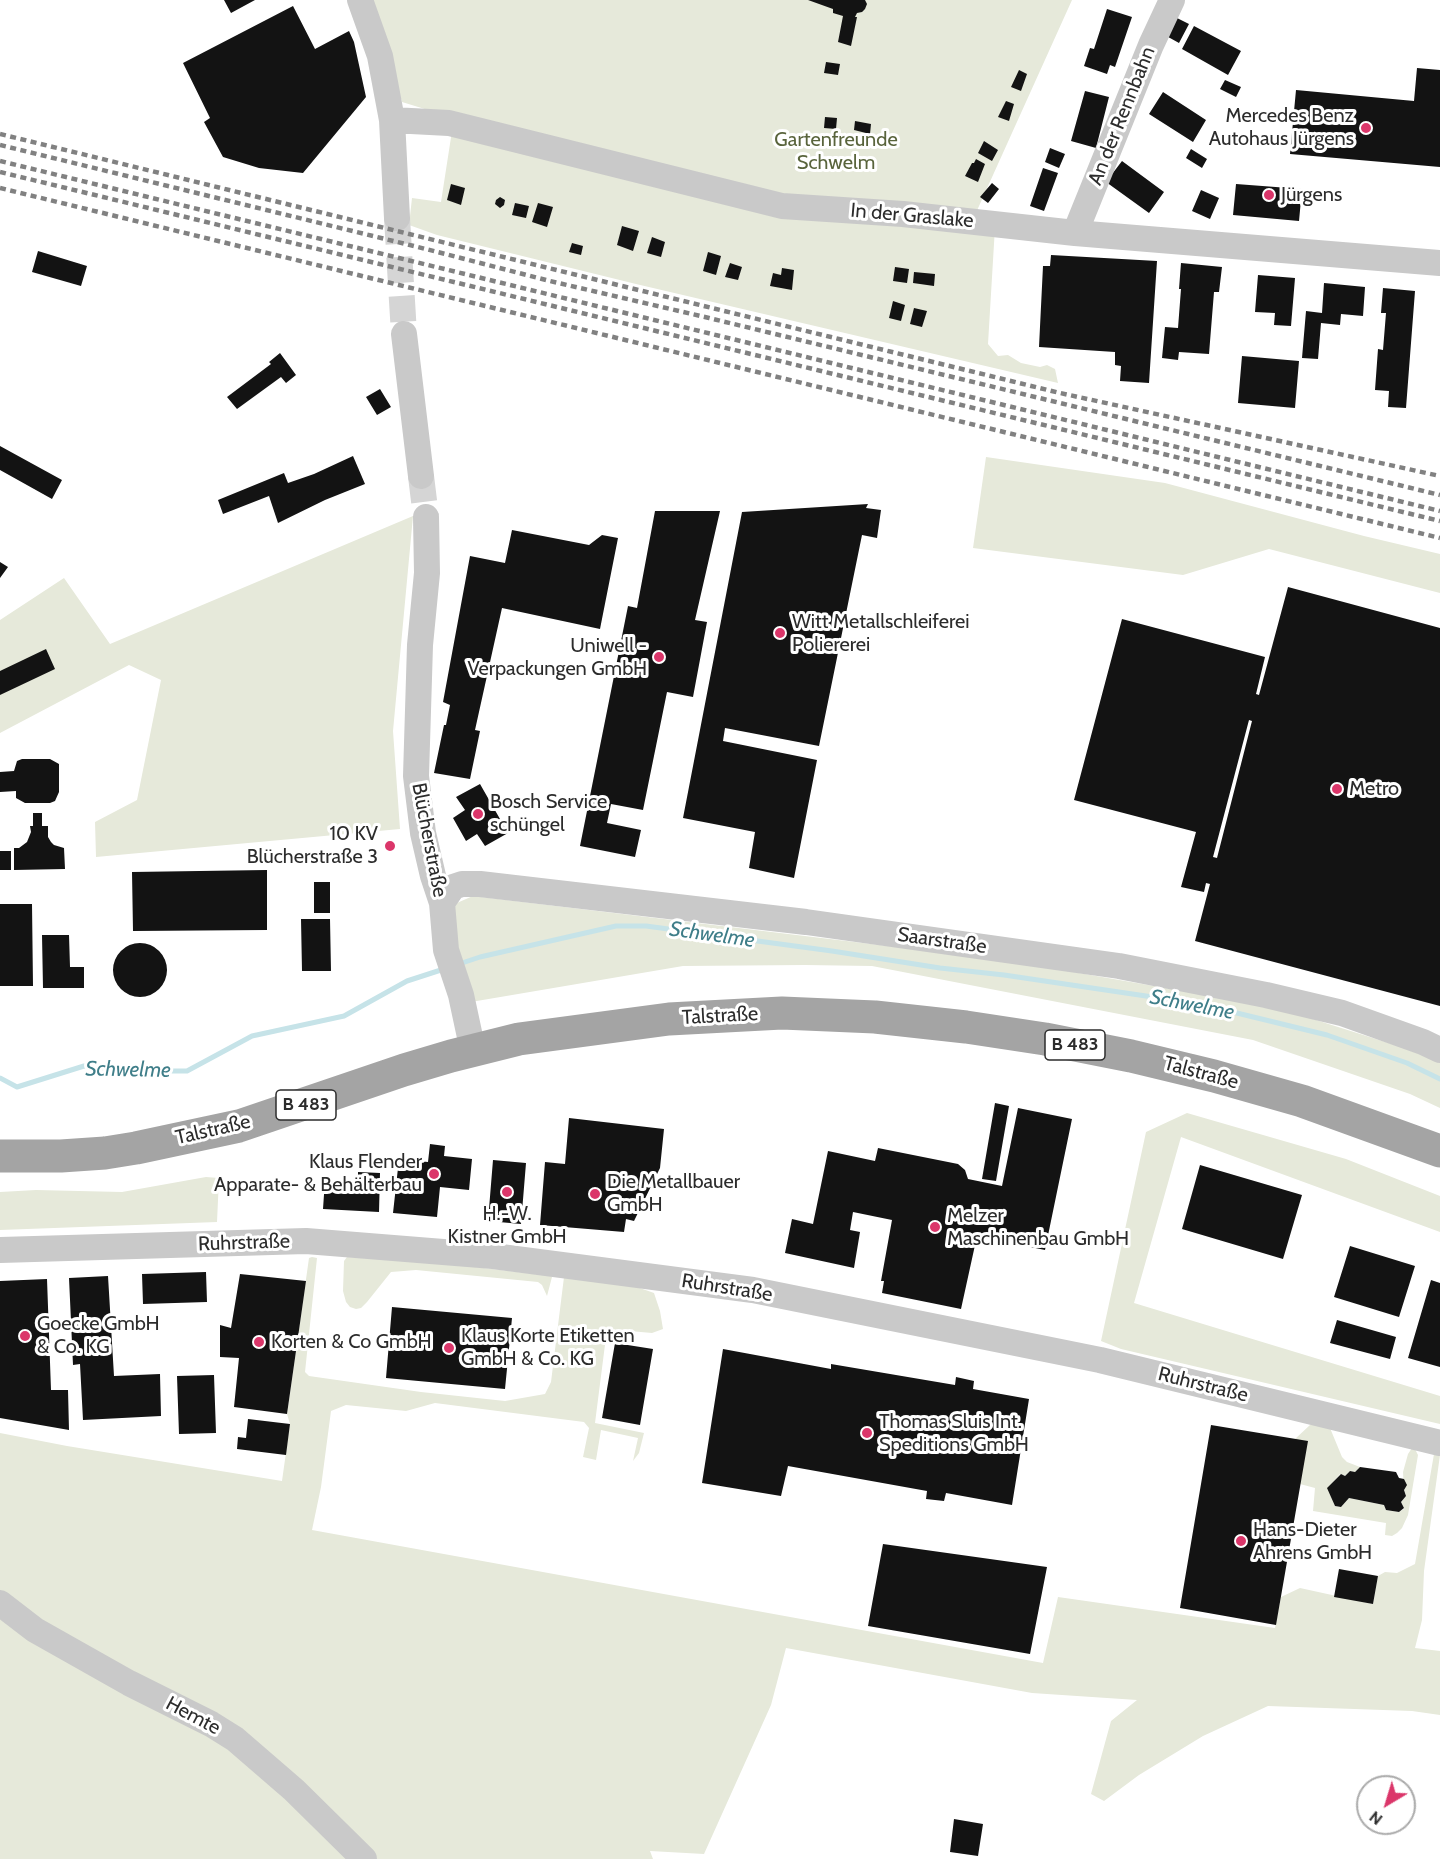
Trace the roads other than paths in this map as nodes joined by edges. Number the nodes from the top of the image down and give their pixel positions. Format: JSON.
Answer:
{"nodes":[{"id":1,"x":360,"y":0,"type":"edge"},
{"id":2,"x":1172,"y":0,"type":"edge"},
{"id":3,"x":392,"y":120,"type":"junction"},
{"id":4,"x":397,"y":218,"type":"tunnel mouth"},
{"id":5,"x":1075,"y":233,"type":"junction"},
{"id":6,"x":1440,"y":263,"type":"edge"},
{"id":7,"x":404,"y":334,"type":"tunnel mouth"},
{"id":8,"x":421,"y":476,"type":"tunnel mouth"},
{"id":9,"x":426,"y":517,"type":"tunnel mouth"},
{"id":10,"x":442,"y":903,"type":"junction"},
{"id":11,"x":1440,"y":1050,"type":"edge"},
{"id":12,"x":473,"y":1051,"type":"junction"},
{"id":13,"x":1440,"y":1151,"type":"edge"},
{"id":14,"x":0,"y":1156,"type":"edge"},
{"id":15,"x":0,"y":1250,"type":"edge"},
{"id":16,"x":1440,"y":1443,"type":"edge"},
{"id":17,"x":0,"y":1603,"type":"edge"},
{"id":18,"x":364,"y":1859,"type":"edge"}],
"edges":[{"from":1,"to":3,"type":"street"},
{"from":2,"to":5,"type":"street","name":"An der Rennbahn"},
{"from":3,"to":4,"type":"street"},
{"from":3,"to":5,"type":"street","name":"In der Graslake"},
{"from":5,"to":6,"type":"street","name":"In der Graslake"},
{"from":7,"to":8,"type":"street"},
{"from":9,"to":10,"type":"street","name":"Blücherstraße"},
{"from":10,"to":11,"type":"street","name":"Saarstraße"},
{"from":10,"to":12,"type":"street","name":"Blücherstraße"},
{"from":12,"to":13,"type":"main road","name":"Talstraße","number":"B 483"},
{"from":12,"to":14,"type":"main road","name":"Talstraße","number":"B 483"},
{"from":15,"to":16,"type":"street","name":"Ruhrstraße"},
{"from":17,"to":18,"type":"street","name":"Hemte"}]}
